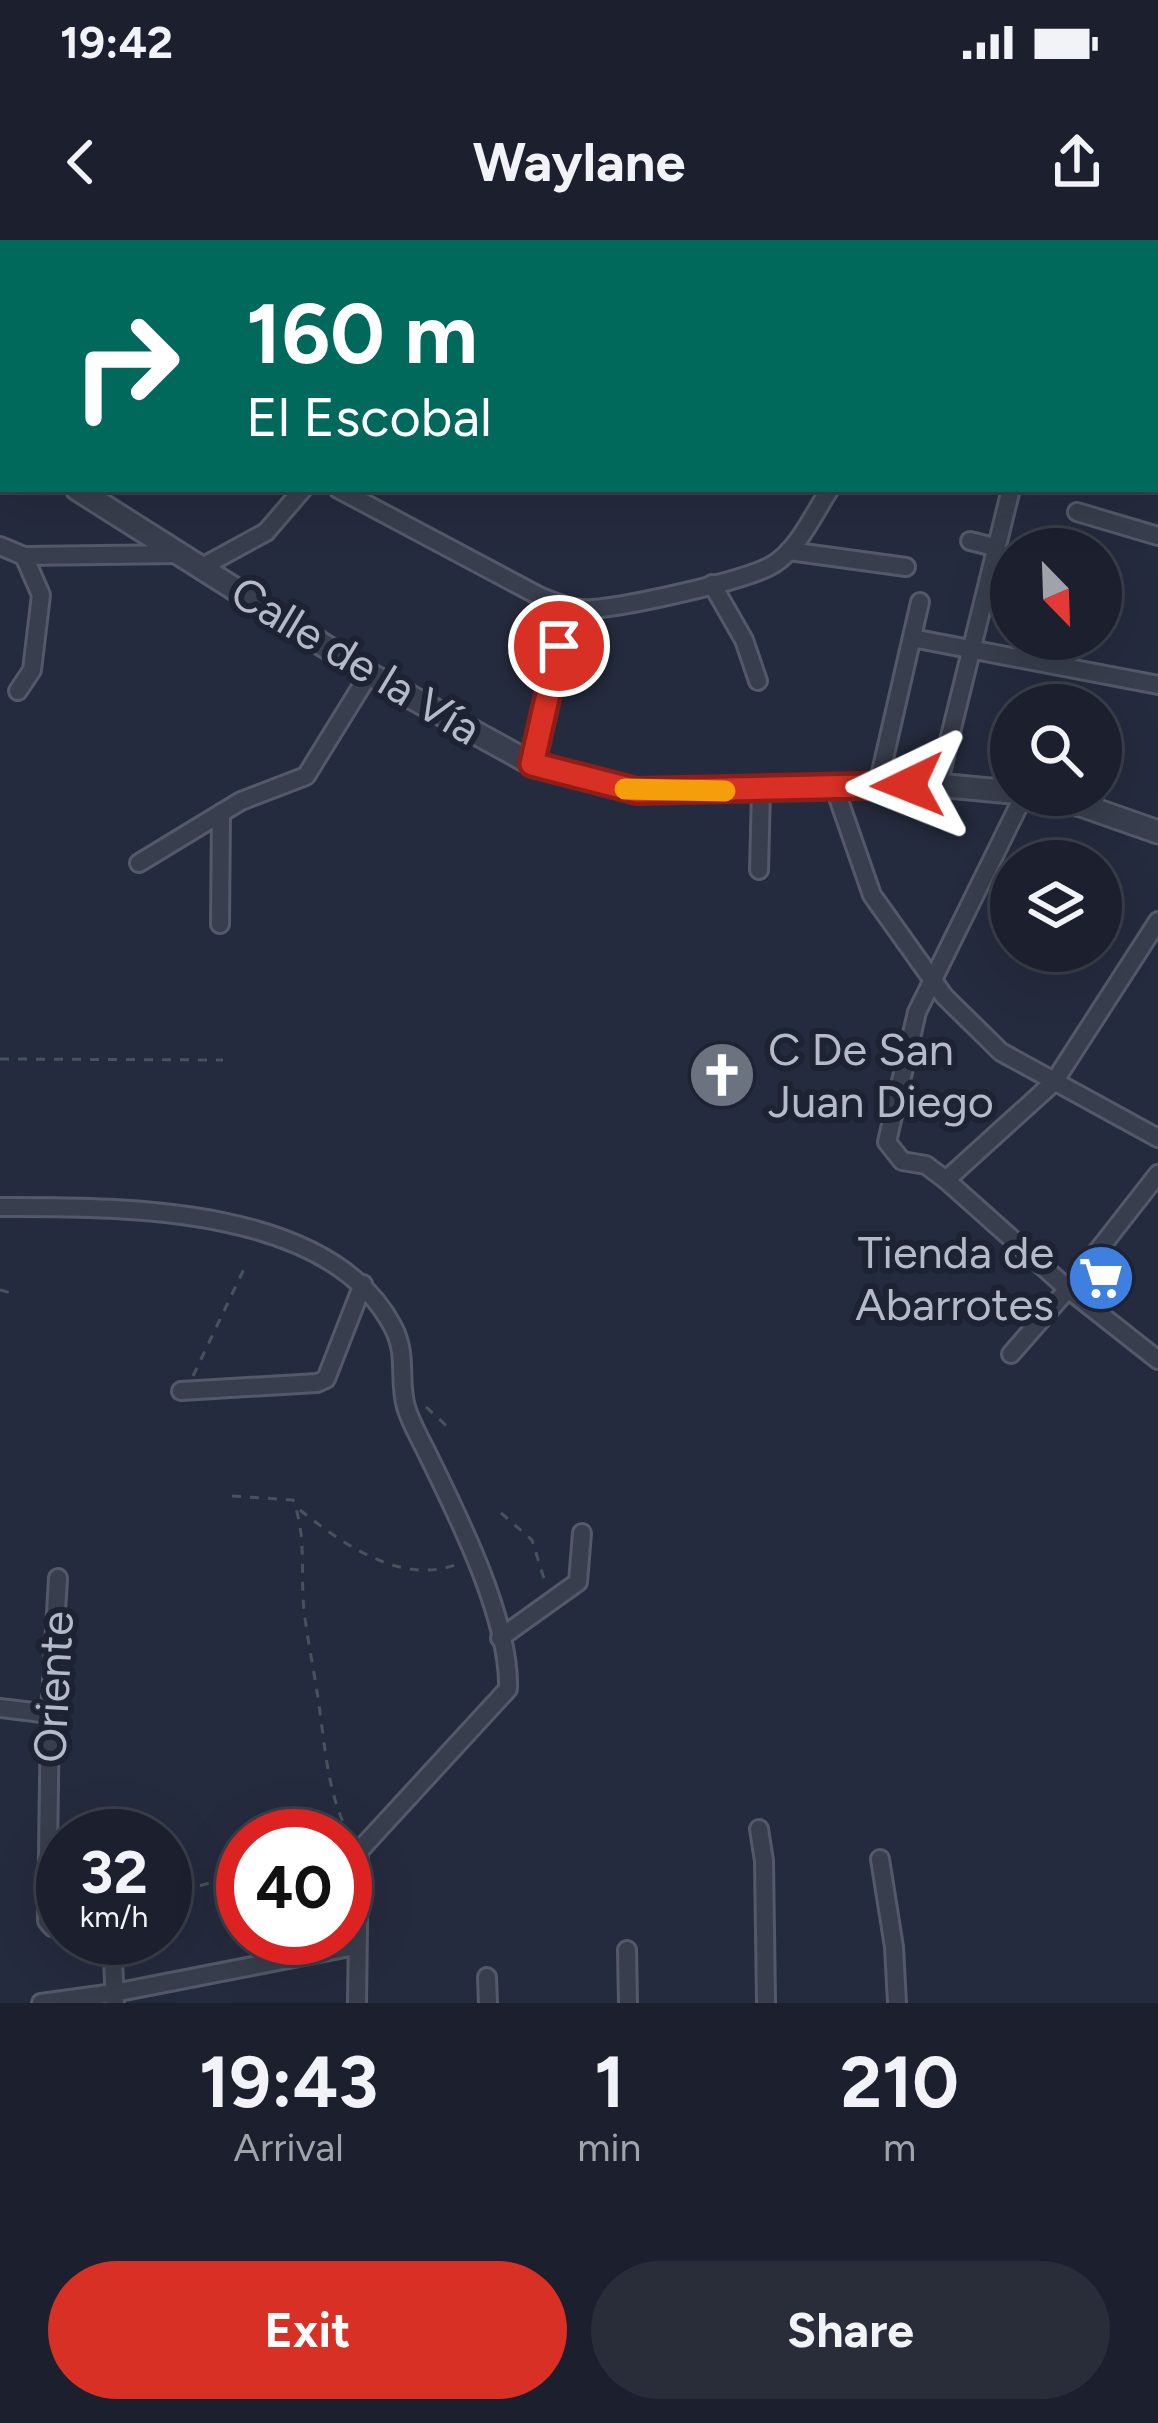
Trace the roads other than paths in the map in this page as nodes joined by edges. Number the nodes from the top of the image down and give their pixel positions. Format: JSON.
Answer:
{"nodes":[{"id":1,"x":82,"y":492,"type":"edge"},
{"id":2,"x":300,"y":492,"type":"edge"},
{"id":3,"x":344,"y":492,"type":"edge"},
{"id":4,"x":828,"y":492,"type":"edge"},
{"id":5,"x":1010,"y":492,"type":"edge"},
{"id":6,"x":1077,"y":512,"type":"dead end"},
{"id":7,"x":1000,"y":528,"type":"edge"},
{"id":8,"x":1158,"y":536,"type":"edge"},
{"id":9,"x":970,"y":541,"type":"dead end"},
{"id":10,"x":0,"y":546,"type":"edge"},
{"id":11,"x":990,"y":546,"type":"edge"},
{"id":12,"x":789,"y":551,"type":"junction"},
{"id":13,"x":181,"y":554,"type":"junction"},
{"id":14,"x":24,"y":556,"type":"junction"},
{"id":15,"x":990,"y":564,"type":"edge"},
{"id":16,"x":202,"y":567,"type":"junction"},
{"id":17,"x":906,"y":567,"type":"dead end"},
{"id":18,"x":712,"y":584,"type":"junction"},
{"id":19,"x":920,"y":602,"type":"dead end"},
{"id":20,"x":568,"y":607,"type":"junction"},
{"id":21,"x":912,"y":638,"type":"junction"},
{"id":22,"x":970,"y":650,"type":"junction"},
{"id":23,"x":369,"y":674,"type":"junction"},
{"id":24,"x":758,"y":681,"type":"dead end"},
{"id":25,"x":1158,"y":685,"type":"edge"},
{"id":26,"x":18,"y":691,"type":"dead end"},
{"id":27,"x":532,"y":764,"type":"junction"},
{"id":28,"x":878,"y":785,"type":"junction"},
{"id":29,"x":938,"y":785,"type":"junction"},
{"id":30,"x":835,"y":788,"type":"junction"},
{"id":31,"x":990,"y":790,"type":"edge"},
{"id":32,"x":760,"y":791,"type":"junction"},
{"id":33,"x":220,"y":813,"type":"junction"},
{"id":34,"x":1018,"y":816,"type":"edge"},
{"id":35,"x":1112,"y":816,"type":"edge"},
{"id":36,"x":1158,"y":832,"type":"edge"},
{"id":37,"x":139,"y":863,"type":"dead end"},
{"id":38,"x":760,"y":870,"type":"dead end"},
{"id":39,"x":1158,"y":921,"type":"edge"},
{"id":40,"x":220,"y":924,"type":"dead end"},
{"id":41,"x":936,"y":979,"type":"junction"},
{"id":42,"x":1054,"y":1082,"type":"junction"},
{"id":43,"x":1158,"y":1138,"type":"edge"},
{"id":44,"x":1158,"y":1174,"type":"edge"},
{"id":45,"x":946,"y":1180,"type":"junction"},
{"id":46,"x":0,"y":1207,"type":"edge"},
{"id":47,"x":363,"y":1284,"type":"junction"},
{"id":48,"x":1068,"y":1288,"type":"junction"},
{"id":49,"x":1011,"y":1354,"type":"dead end"},
{"id":50,"x":1158,"y":1360,"type":"edge"},
{"id":51,"x":185,"y":1391,"type":"road end"},
{"id":52,"x":582,"y":1533,"type":"dead end"},
{"id":53,"x":58,"y":1578,"type":"dead end"},
{"id":54,"x":500,"y":1638,"type":"junction"},
{"id":55,"x":0,"y":1708,"type":"edge"},
{"id":56,"x":50,"y":1714,"type":"junction"},
{"id":57,"x":49,"y":1809,"type":"edge"},
{"id":58,"x":759,"y":1828,"type":"dead end"},
{"id":59,"x":372,"y":1837,"type":"edge"},
{"id":60,"x":880,"y":1859,"type":"dead end"},
{"id":61,"x":626,"y":1950,"type":"dead end"},
{"id":62,"x":113,"y":1965,"type":"edge"},
{"id":63,"x":267,"y":1965,"type":"edge"},
{"id":64,"x":356,"y":1965,"type":"edge"},
{"id":65,"x":487,"y":1977,"type":"dead end"},
{"id":66,"x":115,"y":1998,"type":"edge"},
{"id":67,"x":41,"y":2003,"type":"edge"},
{"id":68,"x":357,"y":2003,"type":"edge"},
{"id":69,"x":488,"y":2003,"type":"edge"},
{"id":70,"x":628,"y":2003,"type":"edge"},
{"id":71,"x":766,"y":2003,"type":"edge"},
{"id":72,"x":897,"y":2003,"type":"edge"}],
"edges":[{"from":1,"to":13,"type":"street","name":"Calle de la Vía"},
{"from":2,"to":16,"type":"street"},
{"from":3,"to":20,"type":"street"},
{"from":4,"to":12,"type":"street"},
{"from":5,"to":7,"type":"street"},
{"from":6,"to":8,"type":"street"},
{"from":9,"to":11,"type":"street"},
{"from":10,"to":14,"type":"street"},
{"from":12,"to":17,"type":"street"},
{"from":12,"to":18,"type":"street"},
{"from":13,"to":14,"type":"street"},
{"from":13,"to":16,"type":"street","name":"Calle de la Vía"},
{"from":14,"to":26,"type":"street"},
{"from":15,"to":22,"type":"street"},
{"from":16,"to":23,"type":"street","name":"Calle de la Vía"},
{"from":18,"to":20,"type":"street"},
{"from":18,"to":24,"type":"street"},
{"from":19,"to":21,"type":"street"},
{"from":20,"to":27,"type":"street"},
{"from":21,"to":22,"type":"street"},
{"from":21,"to":28,"type":"street"},
{"from":22,"to":25,"type":"street"},
{"from":22,"to":29,"type":"street"},
{"from":23,"to":27,"type":"street","name":"Calle de la Vía"},
{"from":23,"to":33,"type":"street"},
{"from":27,"to":32,"type":"street","name":"Calle de la Vía"},
{"from":28,"to":29,"type":"street","name":"Calle de la Vía"},
{"from":28,"to":30,"type":"street","name":"Calle de la Vía"},
{"from":29,"to":31,"type":"street","name":"Calle de la Vía"},
{"from":30,"to":32,"type":"street","name":"Calle de la Vía"},
{"from":30,"to":41,"type":"street"},
{"from":32,"to":38,"type":"street"},
{"from":33,"to":37,"type":"street"},
{"from":33,"to":40,"type":"street"},
{"from":34,"to":41,"type":"street"},
{"from":35,"to":36,"type":"street"},
{"from":39,"to":42,"type":"street"},
{"from":41,"to":42,"type":"street"},
{"from":41,"to":45,"type":"street"},
{"from":42,"to":43,"type":"street"},
{"from":42,"to":45,"type":"street"},
{"from":44,"to":48,"type":"street"},
{"from":45,"to":48,"type":"street"},
{"from":46,"to":47,"type":"street"},
{"from":47,"to":51,"type":"street"},
{"from":47,"to":54,"type":"street"},
{"from":48,"to":49,"type":"street"},
{"from":48,"to":50,"type":"street"},
{"from":52,"to":54,"type":"street"},
{"from":53,"to":56,"type":"street","name":"Oriente"},
{"from":54,"to":59,"type":"street"},
{"from":55,"to":56,"type":"street"},
{"from":56,"to":57,"type":"street","name":"Oriente"},
{"from":58,"to":71,"type":"street"},
{"from":60,"to":72,"type":"street"},
{"from":61,"to":70,"type":"street"},
{"from":62,"to":66,"type":"street"},
{"from":63,"to":66,"type":"street"},
{"from":64,"to":68,"type":"street"},
{"from":65,"to":69,"type":"street"},
{"from":66,"to":67,"type":"street"}]}
